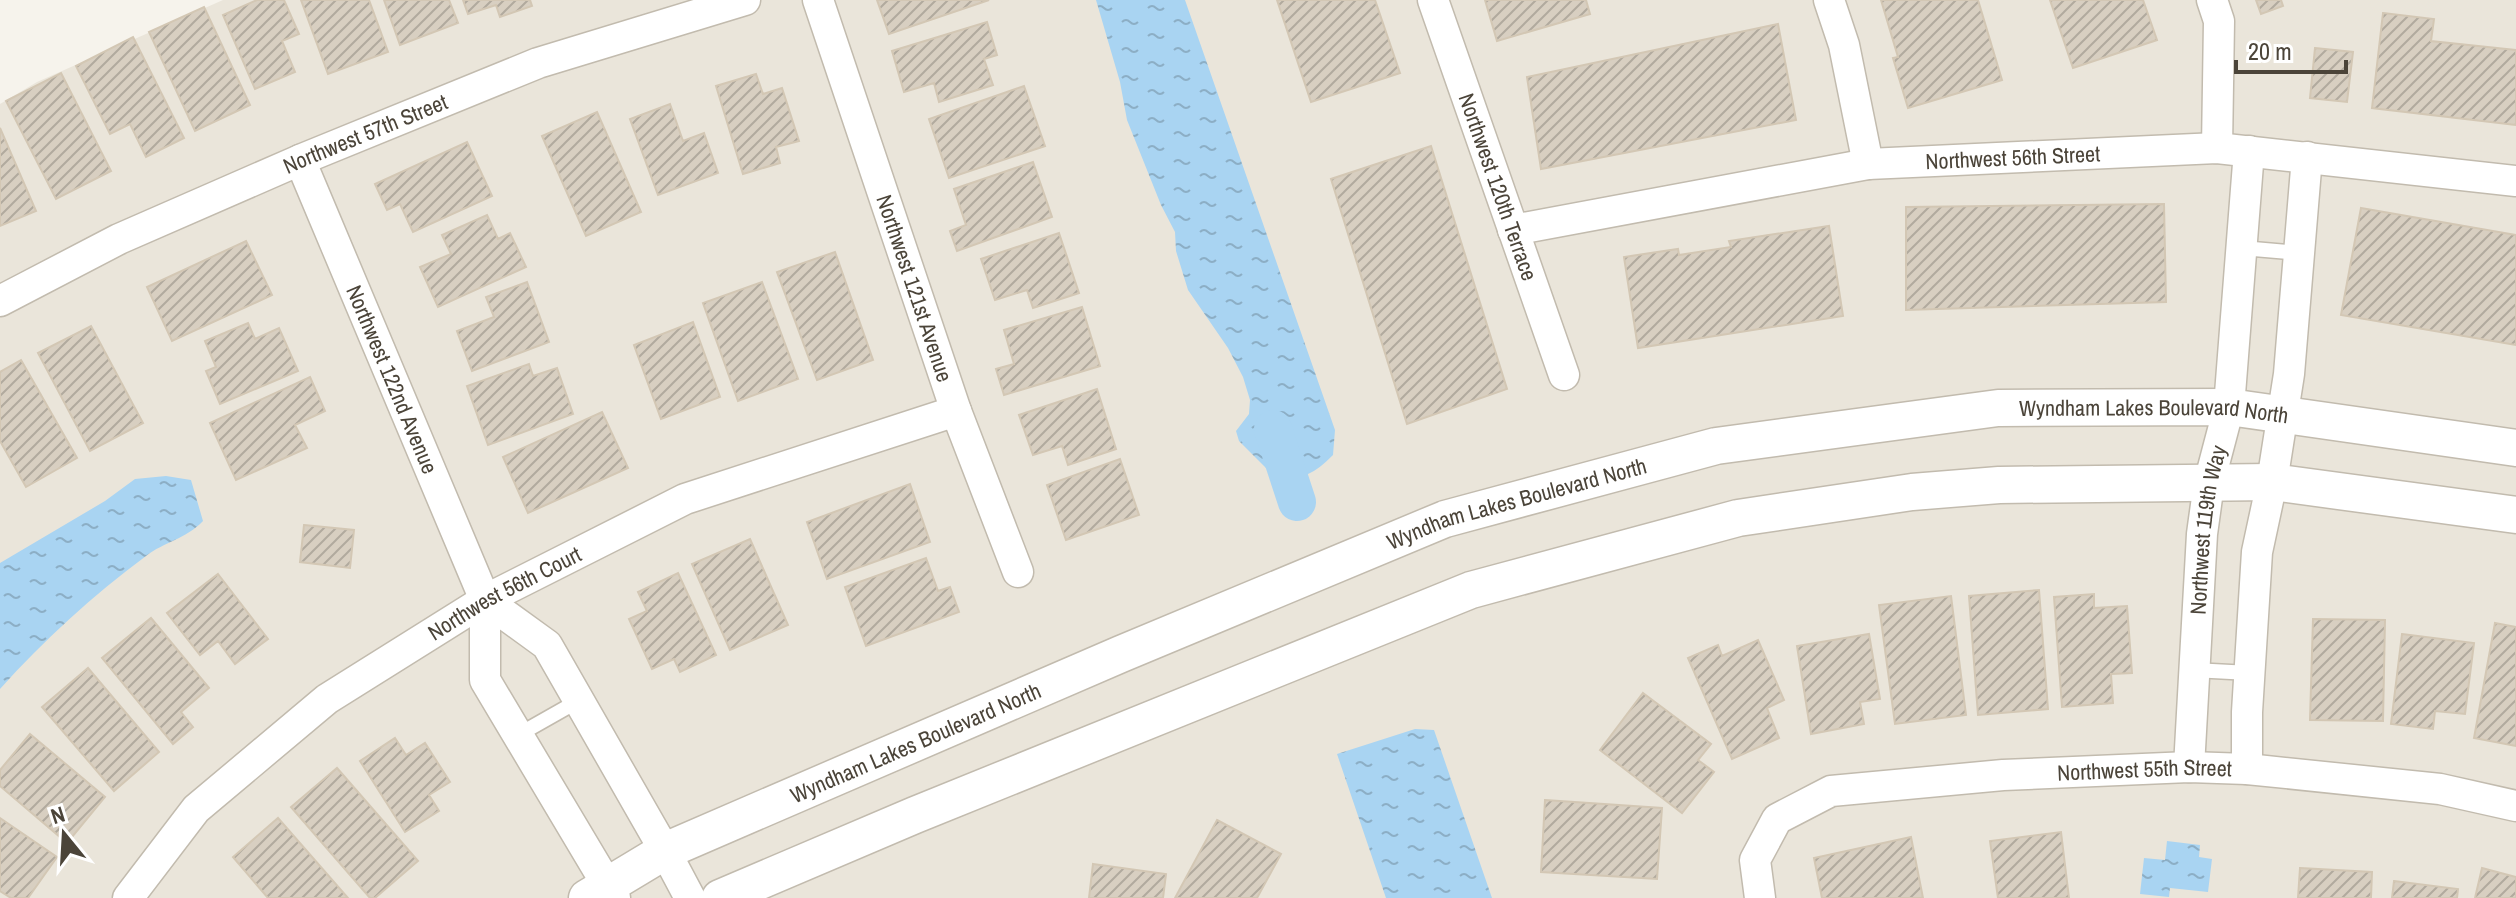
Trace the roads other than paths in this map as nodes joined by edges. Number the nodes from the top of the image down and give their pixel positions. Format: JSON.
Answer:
{"nodes":[{"id":1,"x":745,"y":0,"type":"edge"},
{"id":2,"x":818,"y":0,"type":"edge"},
{"id":3,"x":1433,"y":0,"type":"edge"},
{"id":4,"x":1829,"y":0,"type":"edge"},
{"id":5,"x":2212,"y":0,"type":"edge"},
{"id":6,"x":2217,"y":148,"type":"junction"},
{"id":7,"x":2249,"y":151,"type":"junction"},
{"id":8,"x":2307,"y":157,"type":"junction"},
{"id":9,"x":300,"y":160,"type":"junction"},
{"id":10,"x":1868,"y":164,"type":"junction"},
{"id":11,"x":2516,"y":181,"type":"edge"},
{"id":12,"x":1513,"y":230,"type":"junction"},
{"id":13,"x":2242,"y":248,"type":"junction"},
{"id":14,"x":2299,"y":253,"type":"junction"},
{"id":15,"x":0,"y":301,"type":"edge"},
{"id":16,"x":1564,"y":375,"type":"dead end"},
{"id":17,"x":2229,"y":407,"type":"junction"},
{"id":18,"x":956,"y":411,"type":"junction"},
{"id":19,"x":2282,"y":415,"type":"junction"},
{"id":20,"x":2516,"y":448,"type":"edge"},
{"id":21,"x":2272,"y":482,"type":"junction"},
{"id":22,"x":2209,"y":483,"type":"junction"},
{"id":23,"x":2516,"y":515,"type":"edge"},
{"id":24,"x":1018,"y":572,"type":"dead end"},
{"id":25,"x":485,"y":600,"type":"junction"},
{"id":26,"x":2192,"y":670,"type":"junction"},
{"id":27,"x":2250,"y":673,"type":"junction"},
{"id":28,"x":578,"y":701,"type":"junction"},
{"id":29,"x":518,"y":735,"type":"junction"},
{"id":30,"x":2189,"y":767,"type":"junction"},
{"id":31,"x":2247,"y":769,"type":"junction"},
{"id":32,"x":2516,"y":806,"type":"edge"},
{"id":33,"x":665,"y":851,"type":"junction"},
{"id":34,"x":603,"y":894,"type":"edge"},
{"id":35,"x":128,"y":898,"type":"edge"},
{"id":36,"x":690,"y":898,"type":"edge"},
{"id":37,"x":720,"y":898,"type":"edge"},
{"id":38,"x":1760,"y":898,"type":"edge"}],
"edges":[{"from":1,"to":9,"type":"street","name":"Northwest 57th Street"},
{"from":2,"to":18,"type":"street","name":"Northwest 121st Avenue"},
{"from":3,"to":12,"type":"street","name":"Northwest 120th Terrace"},
{"from":4,"to":10,"type":"street"},
{"from":5,"to":6,"type":"street"},
{"from":6,"to":7,"type":"street","name":"Northwest 56th Street"},
{"from":6,"to":10,"type":"street","name":"Northwest 56th Street"},
{"from":7,"to":8,"type":"street","name":"Northwest 56th Street"},
{"from":7,"to":13,"type":"street","name":"Northwest 119th Way"},
{"from":8,"to":11,"type":"street","name":"Northwest 56th Street"},
{"from":8,"to":14,"type":"street"},
{"from":9,"to":15,"type":"street","name":"Northwest 57th Street"},
{"from":9,"to":25,"type":"street","name":"Northwest 122nd Avenue"},
{"from":10,"to":12,"type":"street","name":"Northwest 56th Street"},
{"from":12,"to":16,"type":"street","name":"Northwest 120th Terrace"},
{"from":13,"to":14,"type":"lane"},
{"from":13,"to":17,"type":"street","name":"Northwest 119th Way"},
{"from":14,"to":19,"type":"street"},
{"from":17,"to":19,"type":"street","name":"Wyndham Lakes Boulevard North"},
{"from":17,"to":22,"type":"street","name":"Northwest 119th Way"},
{"from":17,"to":33,"type":"street","name":"Wyndham Lakes Boulevard North"},
{"from":18,"to":24,"type":"street","name":"Northwest 121st Avenue"},
{"from":18,"to":25,"type":"street","name":"Northwest 56th Court"},
{"from":19,"to":20,"type":"street","name":"Wyndham Lakes Boulevard North"},
{"from":19,"to":21,"type":"street"},
{"from":21,"to":22,"type":"street"},
{"from":21,"to":23,"type":"street"},
{"from":21,"to":27,"type":"street"},
{"from":22,"to":26,"type":"street","name":"Northwest 119th Way"},
{"from":22,"to":37,"type":"street"},
{"from":25,"to":28,"type":"street"},
{"from":25,"to":29,"type":"street","name":"Northwest 122nd Avenue"},
{"from":25,"to":35,"type":"street","name":"Northwest 56th Court"},
{"from":26,"to":27,"type":"lane"},
{"from":26,"to":30,"type":"street","name":"Northwest 119th Way"},
{"from":27,"to":31,"type":"street"},
{"from":28,"to":29,"type":"lane"},
{"from":28,"to":33,"type":"street"},
{"from":29,"to":34,"type":"street","name":"Northwest 122nd Avenue"},
{"from":30,"to":31,"type":"street","name":"Northwest 55th Street"},
{"from":30,"to":38,"type":"street","name":"Northwest 55th Street"},
{"from":31,"to":32,"type":"street","name":"Northwest 55th Street"},
{"from":33,"to":34,"type":"street","name":"Wyndham Lakes Boulevard North"},
{"from":33,"to":36,"type":"street"}]}
